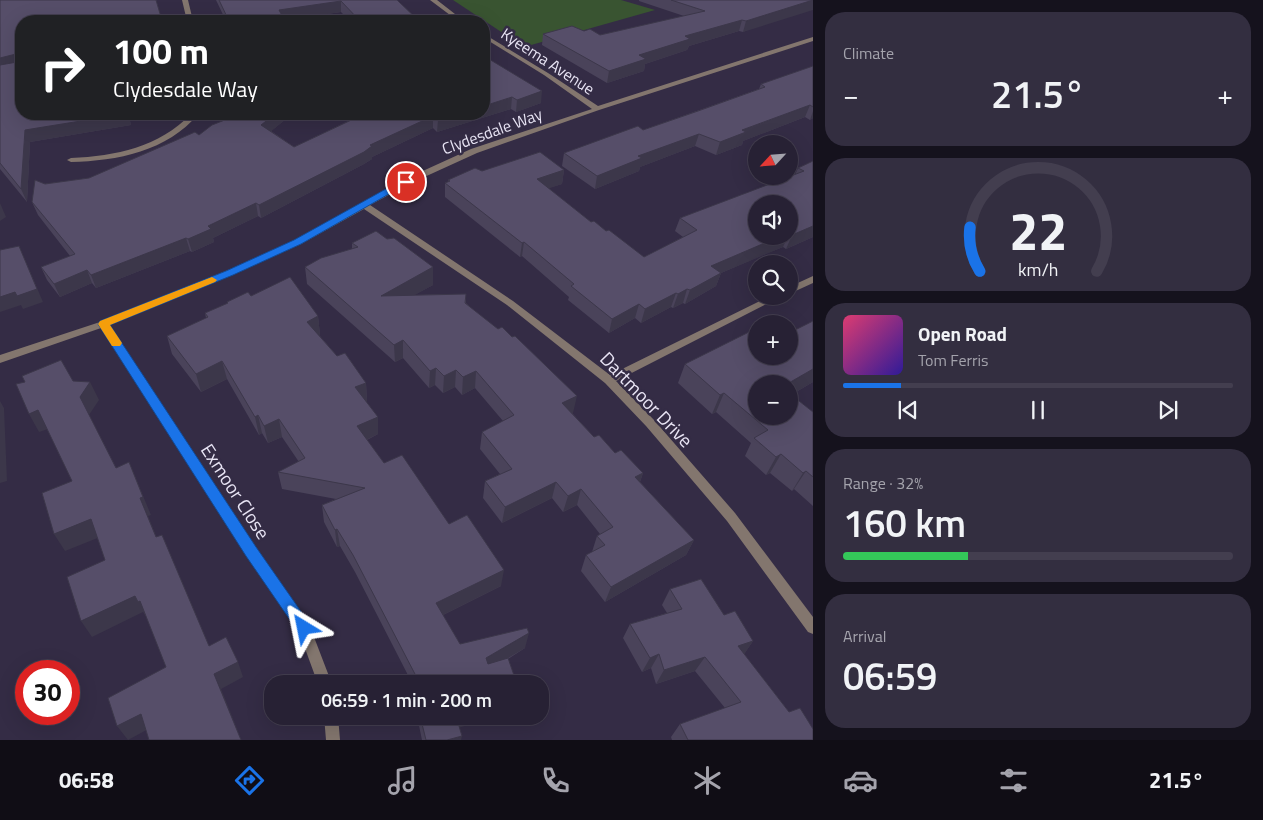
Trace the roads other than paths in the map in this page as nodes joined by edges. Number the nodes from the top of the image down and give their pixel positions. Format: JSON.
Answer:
{"nodes":[{"id":1,"x":185,"y":0,"type":"edge"},
{"id":2,"x":433,"y":0,"type":"edge"},
{"id":3,"x":189,"y":15,"type":"edge"},
{"id":4,"x":454,"y":15,"type":"edge"},
{"id":5,"x":813,"y":39,"type":"edge"},
{"id":6,"x":490,"y":40,"type":"edge"},
{"id":7,"x":597,"y":109,"type":"junction"},
{"id":8,"x":189,"y":120,"type":"edge"},
{"id":9,"x":71,"y":160,"type":"dead end"},
{"id":10,"x":364,"y":205,"type":"junction"},
{"id":11,"x":813,"y":279,"type":"edge"},
{"id":12,"x":798,"y":286,"type":"edge"},
{"id":13,"x":760,"y":305,"type":"edge"},
{"id":14,"x":103,"y":324,"type":"junction"},
{"id":15,"x":0,"y":358,"type":"edge"},
{"id":16,"x":609,"y":380,"type":"junction"},
{"id":17,"x":813,"y":628,"type":"edge"},
{"id":18,"x":322,"y":675,"type":"edge"},
{"id":19,"x":331,"y":725,"type":"edge"},
{"id":20,"x":333,"y":740,"type":"edge"}],
"edges":[{"from":1,"to":3,"type":"street"},
{"from":2,"to":4,"type":"street"},
{"from":5,"to":7,"type":"street","name":"Clydesdale Way"},
{"from":6,"to":7,"type":"street","name":"Kyeema Avenue"},
{"from":7,"to":10,"type":"street","name":"Clydesdale Way"},
{"from":8,"to":9,"type":"street"},
{"from":10,"to":14,"type":"street","name":"Clydesdale Way"},
{"from":10,"to":16,"type":"street","name":"Dartmoor Drive"},
{"from":11,"to":12,"type":"street"},
{"from":13,"to":16,"type":"street"},
{"from":14,"to":15,"type":"street","name":"Clydesdale Way"},
{"from":14,"to":18,"type":"street","name":"Exmoor Close"},
{"from":16,"to":17,"type":"street","name":"Dartmoor Drive"},
{"from":19,"to":20,"type":"street"}]}
